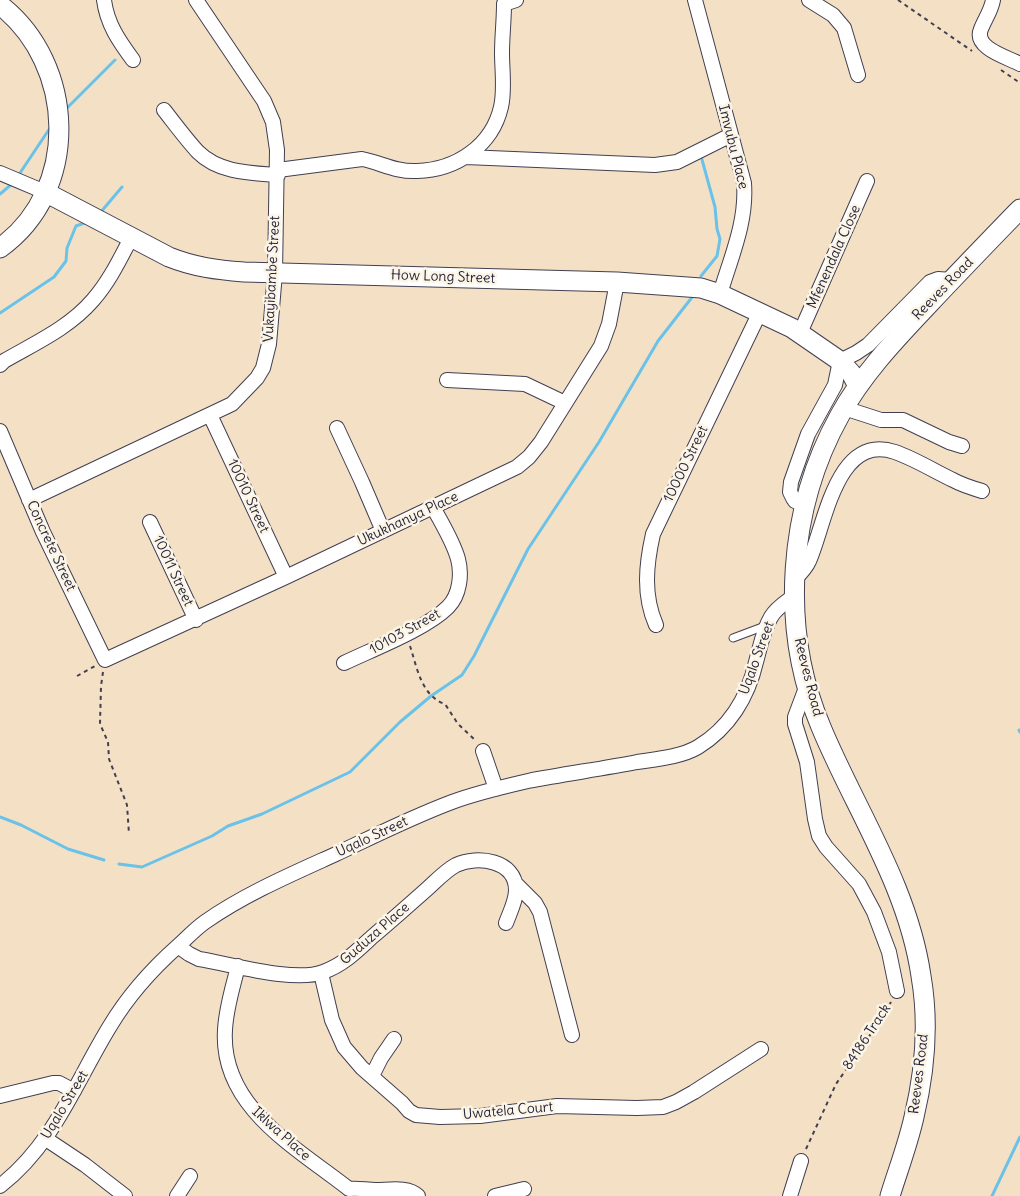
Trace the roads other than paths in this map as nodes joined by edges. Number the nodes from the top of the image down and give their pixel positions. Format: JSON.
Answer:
{"nodes":[{"id":1,"x":104,"y":0,"type":"edge"},
{"id":2,"x":196,"y":0,"type":"edge"},
{"id":3,"x":695,"y":0,"type":"edge"},
{"id":4,"x":809,"y":0,"type":"edge"},
{"id":5,"x":993,"y":0,"type":"edge"},
{"id":6,"x":508,"y":1,"type":"edge"},
{"id":7,"x":0,"y":5,"type":"edge"},
{"id":8,"x":133,"y":60,"type":"dead end"},
{"id":9,"x":1020,"y":64,"type":"edge"},
{"id":10,"x":858,"y":76,"type":"dead end"},
{"id":11,"x":164,"y":110,"type":"dead end"},
{"id":12,"x":731,"y":135,"type":"junction"},
{"id":13,"x":466,"y":157,"type":"junction"},
{"id":14,"x":278,"y":172,"type":"junction"},
{"id":15,"x":0,"y":173,"type":"edge"},
{"id":16,"x":868,"y":181,"type":"dead end"},
{"id":17,"x":45,"y":192,"type":"junction"},
{"id":18,"x":1020,"y":209,"type":"edge"},
{"id":19,"x":131,"y":238,"type":"junction"},
{"id":20,"x":0,"y":248,"type":"edge"},
{"id":21,"x":275,"y":273,"type":"junction"},
{"id":22,"x":951,"y":280,"type":"junction"},
{"id":23,"x":617,"y":282,"type":"junction"},
{"id":24,"x":720,"y":294,"type":"junction"},
{"id":25,"x":760,"y":312,"type":"junction"},
{"id":26,"x":800,"y":333,"type":"junction"},
{"id":27,"x":840,"y":361,"type":"junction"},
{"id":28,"x":0,"y":365,"type":"edge"},
{"id":29,"x":447,"y":380,"type":"dead end"},
{"id":30,"x":858,"y":386,"type":"junction"},
{"id":31,"x":565,"y":403,"type":"junction"},
{"id":32,"x":844,"y":408,"type":"junction"},
{"id":33,"x":210,"y":415,"type":"junction"},
{"id":34,"x":337,"y":428,"type":"dead end"},
{"id":35,"x":0,"y":431,"type":"edge"},
{"id":36,"x":962,"y":446,"type":"dead end"},
{"id":37,"x":982,"y":491,"type":"dead end"},
{"id":38,"x":29,"y":500,"type":"junction"},
{"id":39,"x":804,"y":505,"type":"junction"},
{"id":40,"x":433,"y":507,"type":"junction"},
{"id":41,"x":150,"y":522,"type":"dead end"},
{"id":42,"x":383,"y":531,"type":"junction"},
{"id":43,"x":286,"y":577,"type":"junction"},
{"id":44,"x":794,"y":587,"type":"junction"},
{"id":45,"x":196,"y":620,"type":"junction"},
{"id":46,"x":656,"y":625,"type":"dead end"},
{"id":47,"x":767,"y":626,"type":"junction"},
{"id":48,"x":733,"y":638,"type":"dead end"},
{"id":49,"x":105,"y":660,"type":"joint"},
{"id":50,"x":344,"y":663,"type":"dead end"},
{"id":51,"x":807,"y":685,"type":"junction"},
{"id":52,"x":483,"y":751,"type":"road end"},
{"id":53,"x":496,"y":789,"type":"junction"},
{"id":54,"x":515,"y":883,"type":"junction"},
{"id":55,"x":506,"y":923,"type":"dead end"},
{"id":56,"x":178,"y":946,"type":"junction"},
{"id":57,"x":238,"y":966,"type":"junction"},
{"id":58,"x":321,"y":973,"type":"junction"},
{"id":59,"x":897,"y":991,"type":"road end"},
{"id":60,"x":572,"y":1035,"type":"dead end"},
{"id":61,"x":394,"y":1039,"type":"dead end"},
{"id":62,"x":761,"y":1049,"type":"dead end"},
{"id":63,"x":372,"y":1076,"type":"junction"},
{"id":64,"x":74,"y":1091,"type":"junction"},
{"id":65,"x":0,"y":1096,"type":"edge"},
{"id":66,"x":46,"y":1139,"type":"junction"},
{"id":67,"x":801,"y":1161,"type":"road end"},
{"id":68,"x":190,"y":1176,"type":"dead end"},
{"id":69,"x":0,"y":1186,"type":"edge"},
{"id":70,"x":524,"y":1188,"type":"dead end"},
{"id":71,"x":125,"y":1196,"type":"edge"},
{"id":72,"x":177,"y":1196,"type":"edge"},
{"id":73,"x":418,"y":1196,"type":"edge"},
{"id":74,"x":495,"y":1196,"type":"edge"},
{"id":75,"x":790,"y":1196,"type":"edge"},
{"id":76,"x":890,"y":1196,"type":"edge"}],
"edges":[{"from":1,"to":8,"type":"street"},
{"from":2,"to":14,"type":"street","name":"Vukayibambe Street"},
{"from":3,"to":12,"type":"street","name":"Imvubu Place"},
{"from":4,"to":10,"type":"street"},
{"from":5,"to":9,"type":"street"},
{"from":6,"to":13,"type":"street"},
{"from":7,"to":17,"type":"street"},
{"from":11,"to":14,"type":"street"},
{"from":12,"to":13,"type":"street"},
{"from":12,"to":24,"type":"street","name":"Imvubu Place"},
{"from":13,"to":14,"type":"street"},
{"from":14,"to":21,"type":"street","name":"Vukayibambe Street"},
{"from":15,"to":17,"type":"street"},
{"from":16,"to":26,"type":"street","name":"Mfenendala Close"},
{"from":17,"to":19,"type":"street","name":"How Long Street"},
{"from":17,"to":20,"type":"street"},
{"from":18,"to":22,"type":"street","name":"Reeves Road"},
{"from":19,"to":21,"type":"street","name":"How Long Street"},
{"from":19,"to":28,"type":"street"},
{"from":21,"to":23,"type":"street","name":"How Long Street"},
{"from":21,"to":33,"type":"street","name":"Vukayibambe Street"},
{"from":22,"to":27,"type":"street"},
{"from":22,"to":30,"type":"street","name":"Reeves Road"},
{"from":23,"to":24,"type":"street","name":"How Long Street"},
{"from":23,"to":31,"type":"street","name":"Ukukhanya Place"},
{"from":24,"to":25,"type":"street","name":"How Long Street"},
{"from":25,"to":26,"type":"street","name":"How Long Street"},
{"from":25,"to":46,"type":"street","name":"10000 Street"},
{"from":26,"to":27,"type":"street","name":"How Long Street"},
{"from":27,"to":30,"type":"street","name":"How Long Street"},
{"from":27,"to":39,"type":"street"},
{"from":29,"to":31,"type":"street"},
{"from":30,"to":32,"type":"street","name":"Reeves Road"},
{"from":31,"to":40,"type":"street","name":"Ukukhanya Place"},
{"from":32,"to":36,"type":"street"},
{"from":32,"to":39,"type":"street","name":"Reeves Road"},
{"from":33,"to":38,"type":"street","name":"Vukayibambe Street"},
{"from":33,"to":43,"type":"street","name":"10010 Street"},
{"from":34,"to":42,"type":"street"},
{"from":35,"to":38,"type":"street","name":"Concrete Street"},
{"from":37,"to":44,"type":"street","name":"Uqalo Street"},
{"from":38,"to":49,"type":"street","name":"Concrete Street"},
{"from":39,"to":44,"type":"street","name":"Reeves Road"},
{"from":40,"to":42,"type":"street","name":"Ukukhanya Place"},
{"from":40,"to":50,"type":"street","name":"10103 Street"},
{"from":41,"to":45,"type":"street","name":"10011 Street"},
{"from":42,"to":43,"type":"street","name":"Ukukhanya Place"},
{"from":43,"to":45,"type":"street","name":"Ukukhanya Place"},
{"from":44,"to":47,"type":"street","name":"Uqalo Street"},
{"from":44,"to":51,"type":"street","name":"Reeves Road"},
{"from":45,"to":49,"type":"street","name":"Ukukhanya Place"},
{"from":47,"to":48,"type":"lane"},
{"from":47,"to":53,"type":"street","name":"Uqalo Street"},
{"from":51,"to":59,"type":"street","name":"84186 Track"},
{"from":51,"to":76,"type":"street","name":"Reeves Road"},
{"from":52,"to":53,"type":"street"},
{"from":53,"to":56,"type":"street","name":"Uqalo Street"},
{"from":54,"to":55,"type":"street"},
{"from":54,"to":58,"type":"street","name":"Guduza Place"},
{"from":54,"to":60,"type":"street","name":"Guduza Place"},
{"from":56,"to":57,"type":"street","name":"Guduza Place"},
{"from":56,"to":64,"type":"street","name":"Uqalo Street"},
{"from":57,"to":58,"type":"street","name":"Guduza Place"},
{"from":57,"to":73,"type":"street","name":"Iklwa Place"},
{"from":58,"to":63,"type":"street","name":"Uwatela Court"},
{"from":61,"to":63,"type":"street"},
{"from":62,"to":63,"type":"street","name":"Uwatela Court"},
{"from":64,"to":65,"type":"street"},
{"from":64,"to":66,"type":"street","name":"Uqalo Street"},
{"from":66,"to":69,"type":"street","name":"Uqalo Street"},
{"from":66,"to":71,"type":"street"},
{"from":67,"to":75,"type":"street"},
{"from":68,"to":72,"type":"street"},
{"from":70,"to":74,"type":"street"}]}
